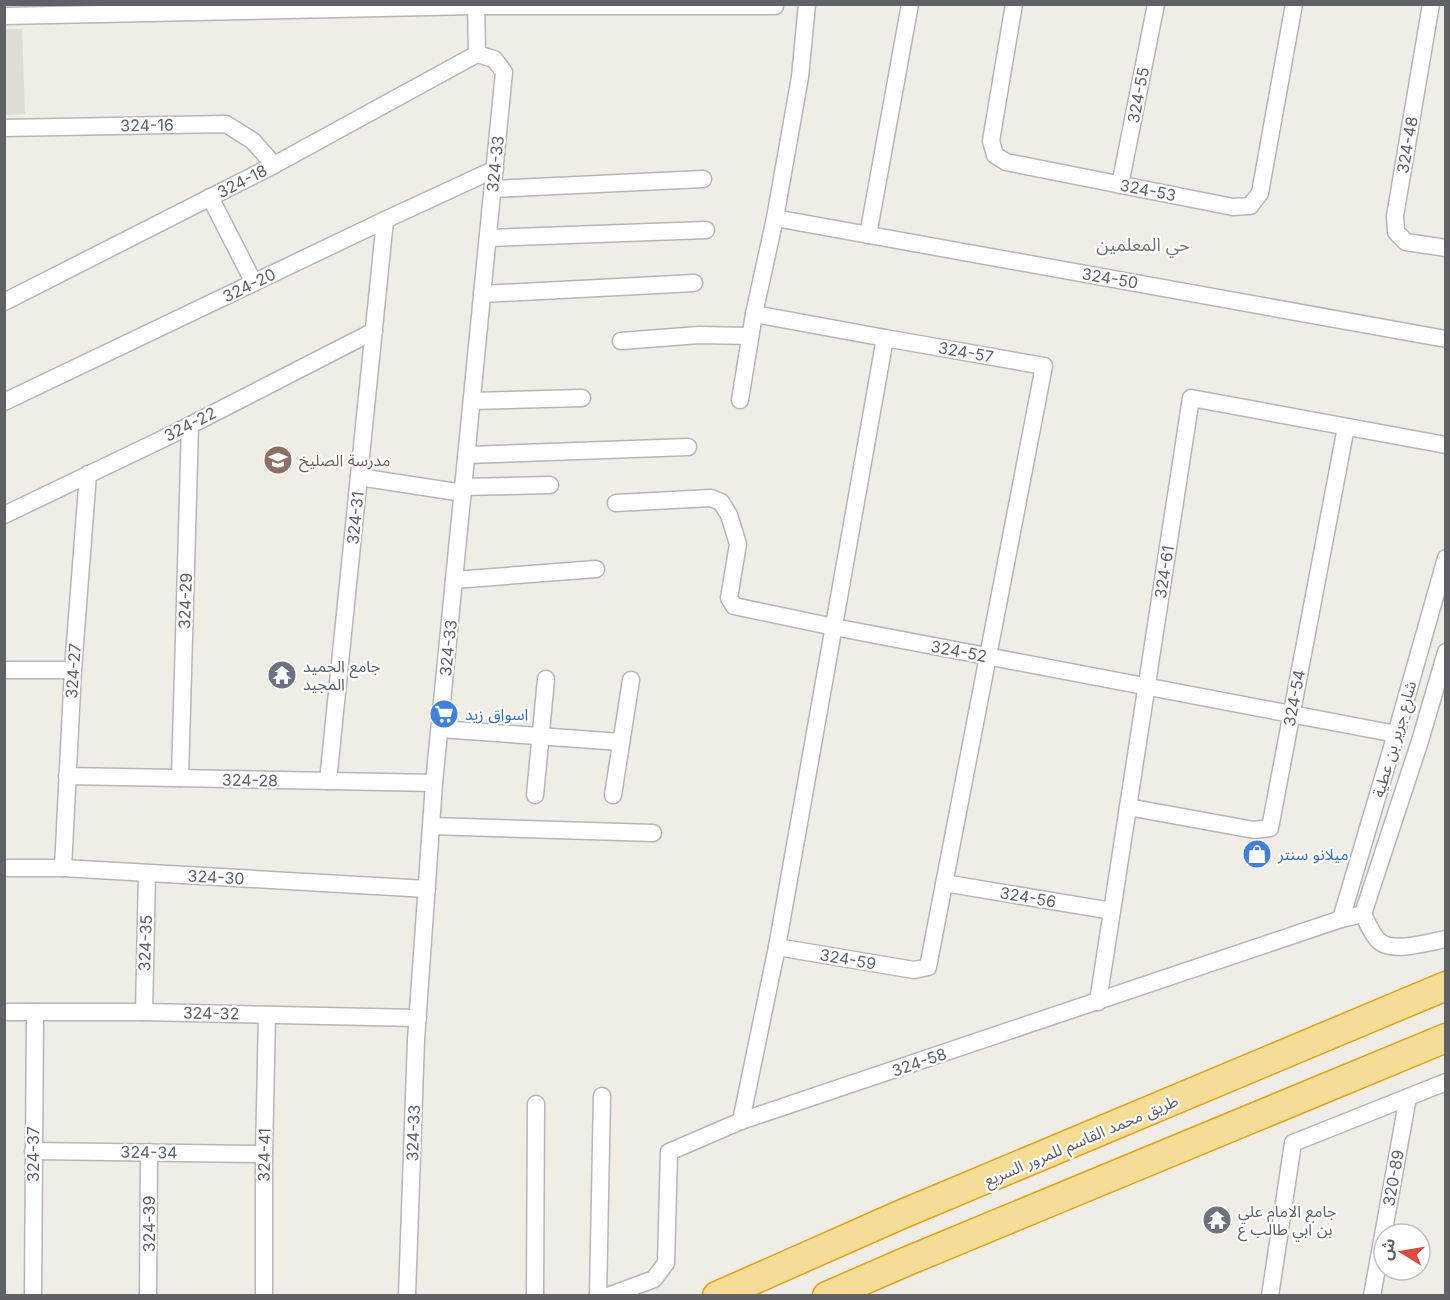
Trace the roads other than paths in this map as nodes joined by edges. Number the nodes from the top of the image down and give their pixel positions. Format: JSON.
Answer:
{"nodes":[{"id":1,"x":807,"y":4,"type":"edge"},
{"id":2,"x":910,"y":4,"type":"edge"},
{"id":3,"x":1014,"y":4,"type":"edge"},
{"id":4,"x":1156,"y":4,"type":"edge"},
{"id":5,"x":1294,"y":4,"type":"edge"},
{"id":6,"x":1431,"y":4,"type":"edge"},
{"id":7,"x":476,"y":5,"type":"edge"},
{"id":8,"x":403,"y":6,"type":"edge"},
{"id":9,"x":775,"y":6,"type":"dead end"},
{"id":10,"x":333,"y":7,"type":"edge"},
{"id":11,"x":181,"y":8,"type":"edge"},
{"id":12,"x":274,"y":8,"type":"edge"},
{"id":13,"x":96,"y":9,"type":"edge"},
{"id":14,"x":35,"y":10,"type":"edge"},
{"id":15,"x":4,"y":16,"type":"edge"},
{"id":16,"x":477,"y":54,"type":"junction"},
{"id":17,"x":4,"y":128,"type":"edge"},
{"id":18,"x":274,"y":165,"type":"junction"},
{"id":19,"x":495,"y":169,"type":"junction"},
{"id":20,"x":703,"y":179,"type":"dead end"},
{"id":21,"x":1120,"y":185,"type":"junction"},
{"id":22,"x":493,"y":189,"type":"junction"},
{"id":23,"x":210,"y":197,"type":"junction"},
{"id":24,"x":775,"y":218,"type":"junction"},
{"id":25,"x":385,"y":220,"type":"junction"},
{"id":26,"x":706,"y":230,"type":"dead end"},
{"id":27,"x":868,"y":235,"type":"junction"},
{"id":28,"x":488,"y":238,"type":"junction"},
{"id":29,"x":1446,"y":248,"type":"edge"},
{"id":30,"x":254,"y":283,"type":"junction"},
{"id":31,"x":694,"y":283,"type":"dead end"},
{"id":32,"x":482,"y":294,"type":"junction"},
{"id":33,"x":4,"y":302,"type":"edge"},
{"id":34,"x":754,"y":315,"type":"junction"},
{"id":35,"x":374,"y":331,"type":"junction"},
{"id":36,"x":750,"y":336,"type":"junction"},
{"id":37,"x":885,"y":338,"type":"junction"},
{"id":38,"x":1446,"y":339,"type":"edge"},
{"id":39,"x":621,"y":341,"type":"dead end"},
{"id":40,"x":582,"y":398,"type":"dead end"},
{"id":41,"x":472,"y":400,"type":"junction"},
{"id":42,"x":740,"y":400,"type":"dead end"},
{"id":43,"x":4,"y":402,"type":"edge"},
{"id":44,"x":190,"y":425,"type":"junction"},
{"id":45,"x":1346,"y":427,"type":"junction"},
{"id":46,"x":1446,"y":445,"type":"edge"},
{"id":47,"x":688,"y":447,"type":"dead end"},
{"id":48,"x":467,"y":455,"type":"junction"},
{"id":49,"x":88,"y":474,"type":"junction"},
{"id":50,"x":359,"y":477,"type":"junction"},
{"id":51,"x":550,"y":486,"type":"dead end"},
{"id":52,"x":463,"y":490,"type":"junction"},
{"id":53,"x":616,"y":503,"type":"dead end"},
{"id":54,"x":4,"y":515,"type":"edge"},
{"id":55,"x":1446,"y":558,"type":"edge"},
{"id":56,"x":596,"y":569,"type":"dead end"},
{"id":57,"x":454,"y":580,"type":"junction"},
{"id":58,"x":834,"y":627,"type":"junction"},
{"id":59,"x":1446,"y":652,"type":"edge"},
{"id":60,"x":987,"y":656,"type":"junction"},
{"id":61,"x":4,"y":670,"type":"edge"},
{"id":62,"x":73,"y":670,"type":"junction"},
{"id":63,"x":546,"y":679,"type":"dead end"},
{"id":64,"x":631,"y":680,"type":"dead end"},
{"id":65,"x":1146,"y":686,"type":"junction"},
{"id":66,"x":1291,"y":714,"type":"junction"},
{"id":67,"x":440,"y":729,"type":"junction"},
{"id":68,"x":1396,"y":734,"type":"junction"},
{"id":69,"x":540,"y":736,"type":"junction"},
{"id":70,"x":621,"y":742,"type":"junction"},
{"id":71,"x":67,"y":776,"type":"junction"},
{"id":72,"x":180,"y":778,"type":"junction"},
{"id":73,"x":328,"y":781,"type":"junction"},
{"id":74,"x":434,"y":783,"type":"junction"},
{"id":75,"x":535,"y":795,"type":"dead end"},
{"id":76,"x":613,"y":795,"type":"dead end"},
{"id":77,"x":1128,"y":807,"type":"junction"},
{"id":78,"x":431,"y":826,"type":"junction"},
{"id":79,"x":653,"y":833,"type":"dead end"},
{"id":80,"x":4,"y":868,"type":"edge"},
{"id":81,"x":63,"y":868,"type":"junction"},
{"id":82,"x":147,"y":873,"type":"junction"},
{"id":83,"x":944,"y":883,"type":"junction"},
{"id":84,"x":427,"y":889,"type":"junction"},
{"id":85,"x":1112,"y":911,"type":"junction"},
{"id":86,"x":1363,"y":914,"type":"junction"},
{"id":87,"x":1341,"y":919,"type":"junction"},
{"id":88,"x":1446,"y":939,"type":"edge"},
{"id":89,"x":777,"y":947,"type":"junction"},
{"id":90,"x":1446,"y":986,"type":"edge"},
{"id":91,"x":1098,"y":1002,"type":"junction"},
{"id":92,"x":4,"y":1012,"type":"edge"},
{"id":93,"x":35,"y":1012,"type":"junction"},
{"id":94,"x":144,"y":1012,"type":"junction"},
{"id":95,"x":267,"y":1015,"type":"junction"},
{"id":96,"x":418,"y":1018,"type":"junction"},
{"id":97,"x":1446,"y":1038,"type":"edge"},
{"id":98,"x":1446,"y":1082,"type":"edge"},
{"id":99,"x":602,"y":1096,"type":"dead end"},
{"id":100,"x":1408,"y":1096,"type":"junction"},
{"id":101,"x":536,"y":1104,"type":"dead end"},
{"id":102,"x":741,"y":1121,"type":"junction"},
{"id":103,"x":33,"y":1151,"type":"junction"},
{"id":104,"x":149,"y":1152,"type":"junction"},
{"id":105,"x":264,"y":1154,"type":"junction"},
{"id":106,"x":33,"y":1296,"type":"edge"},
{"id":107,"x":148,"y":1296,"type":"edge"},
{"id":108,"x":264,"y":1296,"type":"edge"},
{"id":109,"x":407,"y":1296,"type":"edge"},
{"id":110,"x":535,"y":1296,"type":"edge"},
{"id":111,"x":598,"y":1296,"type":"edge"},
{"id":112,"x":608,"y":1296,"type":"edge"},
{"id":113,"x":717,"y":1296,"type":"edge"},
{"id":114,"x":827,"y":1296,"type":"edge"},
{"id":115,"x":1270,"y":1296,"type":"edge"},
{"id":116,"x":1372,"y":1296,"type":"edge"}],
"edges":[{"from":1,"to":24,"type":"street"},
{"from":2,"to":27,"type":"street"},
{"from":3,"to":21,"type":"street","name":"324-53"},
{"from":4,"to":21,"type":"street","name":"324-55"},
{"from":5,"to":21,"type":"street","name":"324-53"},
{"from":6,"to":29,"type":"street","name":"324-48"},
{"from":7,"to":8,"type":"street"},
{"from":7,"to":9,"type":"street"},
{"from":7,"to":16,"type":"street"},
{"from":8,"to":10,"type":"street"},
{"from":10,"to":12,"type":"street"},
{"from":11,"to":12,"type":"street"},
{"from":11,"to":13,"type":"street"},
{"from":13,"to":14,"type":"street"},
{"from":14,"to":15,"type":"street"},
{"from":16,"to":18,"type":"street","name":"324-18"},
{"from":16,"to":19,"type":"street","name":"324-33"},
{"from":17,"to":18,"type":"street","name":"324-16"},
{"from":18,"to":23,"type":"street","name":"324-18"},
{"from":19,"to":22,"type":"street","name":"324-33"},
{"from":19,"to":25,"type":"street","name":"324-20"},
{"from":20,"to":22,"type":"street"},
{"from":22,"to":28,"type":"street","name":"324-33"},
{"from":23,"to":30,"type":"street"},
{"from":23,"to":33,"type":"street","name":"324-18"},
{"from":24,"to":27,"type":"street","name":"324-50"},
{"from":24,"to":34,"type":"street"},
{"from":25,"to":30,"type":"street","name":"324-20"},
{"from":25,"to":35,"type":"street","name":"324-31"},
{"from":26,"to":28,"type":"street"},
{"from":27,"to":38,"type":"street","name":"324-50"},
{"from":28,"to":32,"type":"street","name":"324-33"},
{"from":30,"to":43,"type":"street","name":"324-20"},
{"from":31,"to":32,"type":"street"},
{"from":32,"to":41,"type":"street","name":"324-33"},
{"from":34,"to":36,"type":"street"},
{"from":34,"to":37,"type":"street"},
{"from":35,"to":44,"type":"street","name":"324-22"},
{"from":35,"to":50,"type":"street","name":"324-31"},
{"from":36,"to":39,"type":"street"},
{"from":36,"to":42,"type":"street"},
{"from":37,"to":58,"type":"street"},
{"from":37,"to":60,"type":"street","name":"324-57"},
{"from":40,"to":41,"type":"street"},
{"from":41,"to":48,"type":"street","name":"324-33"},
{"from":44,"to":49,"type":"street","name":"324-22"},
{"from":44,"to":72,"type":"street","name":"324-29"},
{"from":45,"to":46,"type":"street","name":"324-61"},
{"from":45,"to":65,"type":"street","name":"324-61"},
{"from":45,"to":66,"type":"street","name":"324-54"},
{"from":47,"to":48,"type":"street"},
{"from":48,"to":52,"type":"street","name":"324-33"},
{"from":49,"to":54,"type":"street","name":"324-22"},
{"from":49,"to":62,"type":"street","name":"324-27"},
{"from":50,"to":52,"type":"street"},
{"from":50,"to":73,"type":"street","name":"324-31"},
{"from":51,"to":52,"type":"street"},
{"from":52,"to":57,"type":"street","name":"324-33"},
{"from":53,"to":58,"type":"street","name":"324-52"},
{"from":55,"to":68,"type":"street","name":"شارع جرير بن عطية"},
{"from":56,"to":57,"type":"street"},
{"from":57,"to":67,"type":"street","name":"324-33"},
{"from":58,"to":60,"type":"street","name":"324-52"},
{"from":58,"to":89,"type":"street"},
{"from":59,"to":86,"type":"street","name":"شارع جرير بن عطية"},
{"from":60,"to":65,"type":"street","name":"324-52"},
{"from":60,"to":83,"type":"street","name":"324-59"},
{"from":61,"to":62,"type":"street"},
{"from":62,"to":71,"type":"street","name":"324-27"},
{"from":63,"to":69,"type":"street"},
{"from":64,"to":70,"type":"street"},
{"from":65,"to":66,"type":"street","name":"324-52"},
{"from":65,"to":77,"type":"street","name":"324-61"},
{"from":66,"to":68,"type":"street","name":"324-52"},
{"from":66,"to":77,"type":"street","name":"324-54"},
{"from":67,"to":69,"type":"street"},
{"from":67,"to":74,"type":"street","name":"324-33"},
{"from":68,"to":87,"type":"street","name":"شارع جرير بن عطية"},
{"from":69,"to":70,"type":"street"},
{"from":69,"to":75,"type":"street"},
{"from":70,"to":76,"type":"street"},
{"from":71,"to":72,"type":"street","name":"324-28"},
{"from":71,"to":81,"type":"street","name":"324-27"},
{"from":72,"to":73,"type":"street","name":"324-28"},
{"from":73,"to":74,"type":"street","name":"324-28"},
{"from":74,"to":78,"type":"street","name":"324-33"},
{"from":77,"to":85,"type":"street","name":"324-61"},
{"from":78,"to":79,"type":"street"},
{"from":78,"to":84,"type":"street","name":"324-33"},
{"from":80,"to":81,"type":"street","name":"324-30"},
{"from":81,"to":82,"type":"street","name":"324-30"},
{"from":82,"to":84,"type":"street","name":"324-30"},
{"from":82,"to":94,"type":"street","name":"324-35"},
{"from":83,"to":85,"type":"street","name":"324-56"},
{"from":83,"to":89,"type":"street","name":"324-59"},
{"from":84,"to":96,"type":"street","name":"324-33"},
{"from":85,"to":91,"type":"street","name":"324-61"},
{"from":86,"to":87,"type":"street","name":"324-58"},
{"from":86,"to":88,"type":"street"},
{"from":87,"to":91,"type":"street","name":"324-58"},
{"from":89,"to":102,"type":"street"},
{"from":90,"to":113,"type":"highway","name":"طريق محمد القاسم للمرور السريع"},
{"from":91,"to":102,"type":"street","name":"324-58"},
{"from":92,"to":93,"type":"street","name":"324-32"},
{"from":93,"to":94,"type":"street","name":"324-32"},
{"from":93,"to":103,"type":"street","name":"324-37"},
{"from":94,"to":95,"type":"street","name":"324-32"},
{"from":95,"to":96,"type":"street","name":"324-32"},
{"from":95,"to":105,"type":"street","name":"324-41"},
{"from":96,"to":109,"type":"street","name":"324-33"},
{"from":97,"to":114,"type":"highway"},
{"from":98,"to":100,"type":"street"},
{"from":99,"to":111,"type":"street"},
{"from":100,"to":115,"type":"street"},
{"from":100,"to":116,"type":"street","name":"320-89"},
{"from":101,"to":110,"type":"street"},
{"from":102,"to":112,"type":"street","name":"324-58"},
{"from":103,"to":104,"type":"street","name":"324-34"},
{"from":103,"to":106,"type":"street","name":"324-37"},
{"from":104,"to":105,"type":"street","name":"324-34"},
{"from":104,"to":107,"type":"street","name":"324-39"},
{"from":105,"to":108,"type":"street","name":"324-41"}]}
